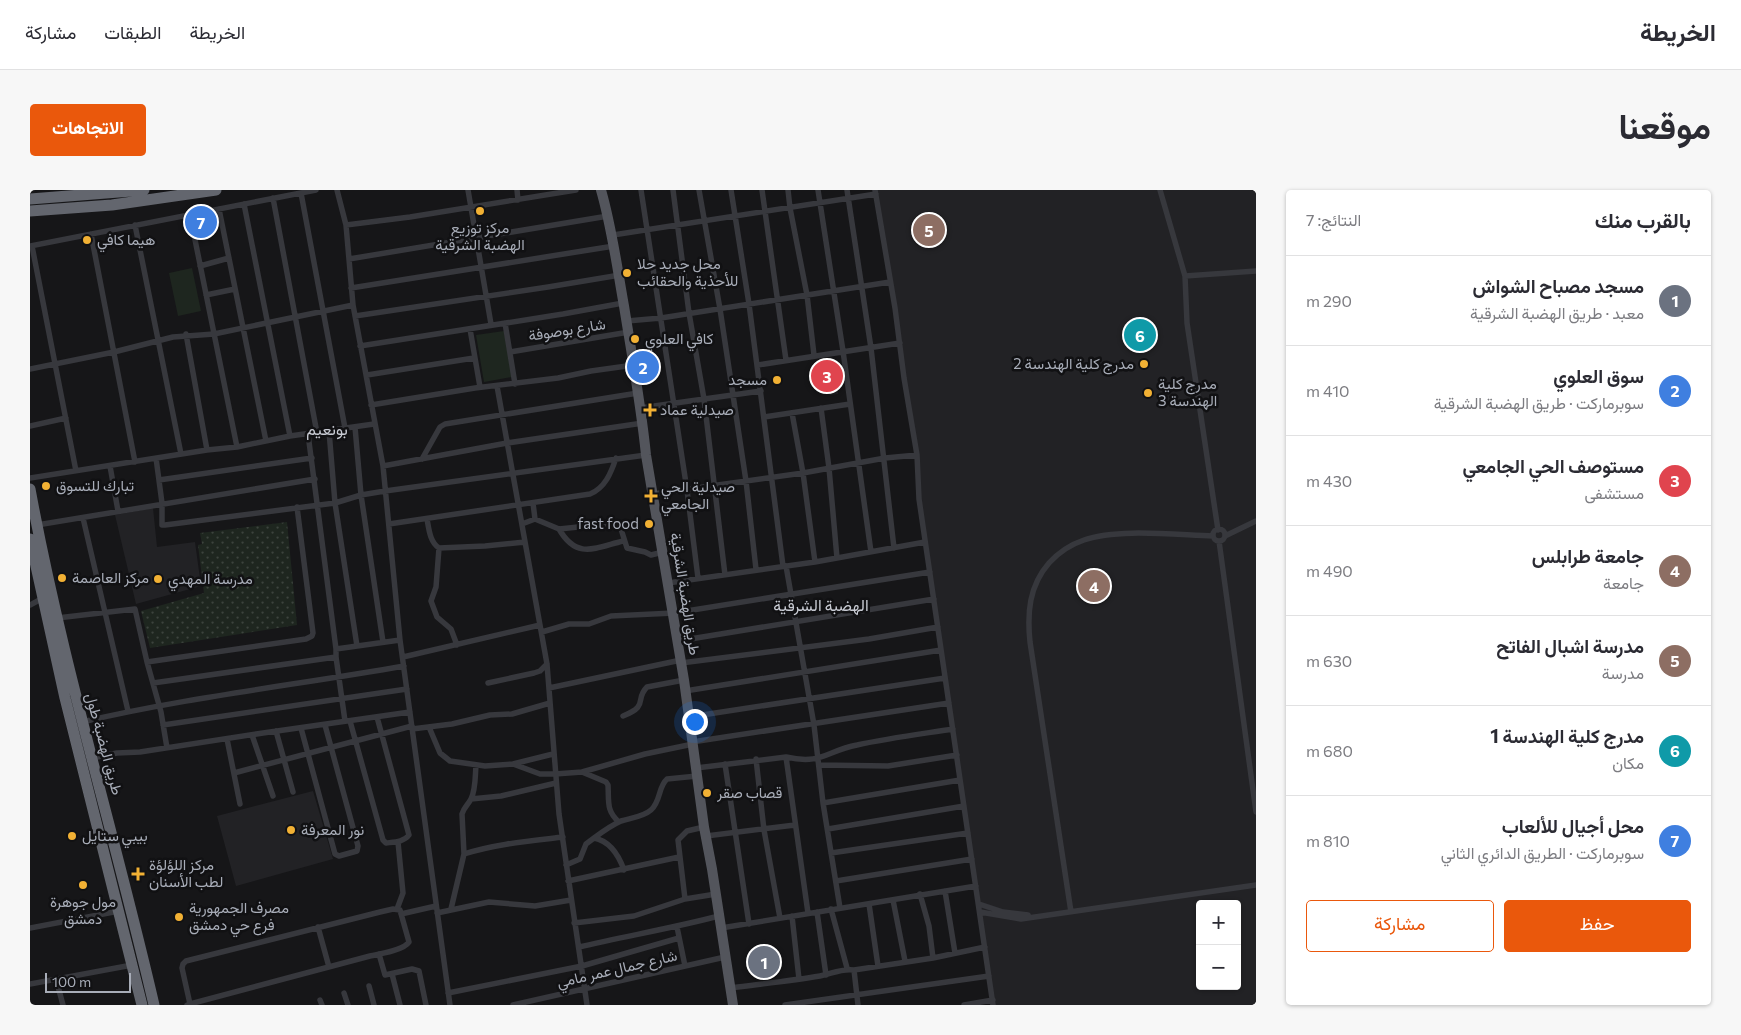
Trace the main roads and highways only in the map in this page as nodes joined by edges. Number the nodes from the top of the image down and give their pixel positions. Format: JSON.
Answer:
{"nodes":[{"id":1,"x":144,"y":190,"type":"edge"},
{"id":2,"x":216,"y":190,"type":"edge"},
{"id":3,"x":600,"y":190,"type":"edge"},
{"id":4,"x":30,"y":199,"type":"edge"},
{"id":5,"x":30,"y":211,"type":"edge"},
{"id":6,"x":30,"y":489,"type":"edge"},
{"id":7,"x":30,"y":539,"type":"edge"},
{"id":8,"x":142,"y":1005,"type":"edge"},
{"id":9,"x":154,"y":1005,"type":"edge"},
{"id":10,"x":733,"y":1005,"type":"edge"}],
"edges":[{"from":1,"to":4,"type":"highway"},
{"from":2,"to":5,"type":"highway"},
{"from":3,"to":10,"type":"main road","name":"طريق الهضبة الشرقية"},
{"from":6,"to":9,"type":"highway","name":"طريق الهضبة طول"},
{"from":7,"to":8,"type":"highway","name":"طريق الهضبة طول"}]}
